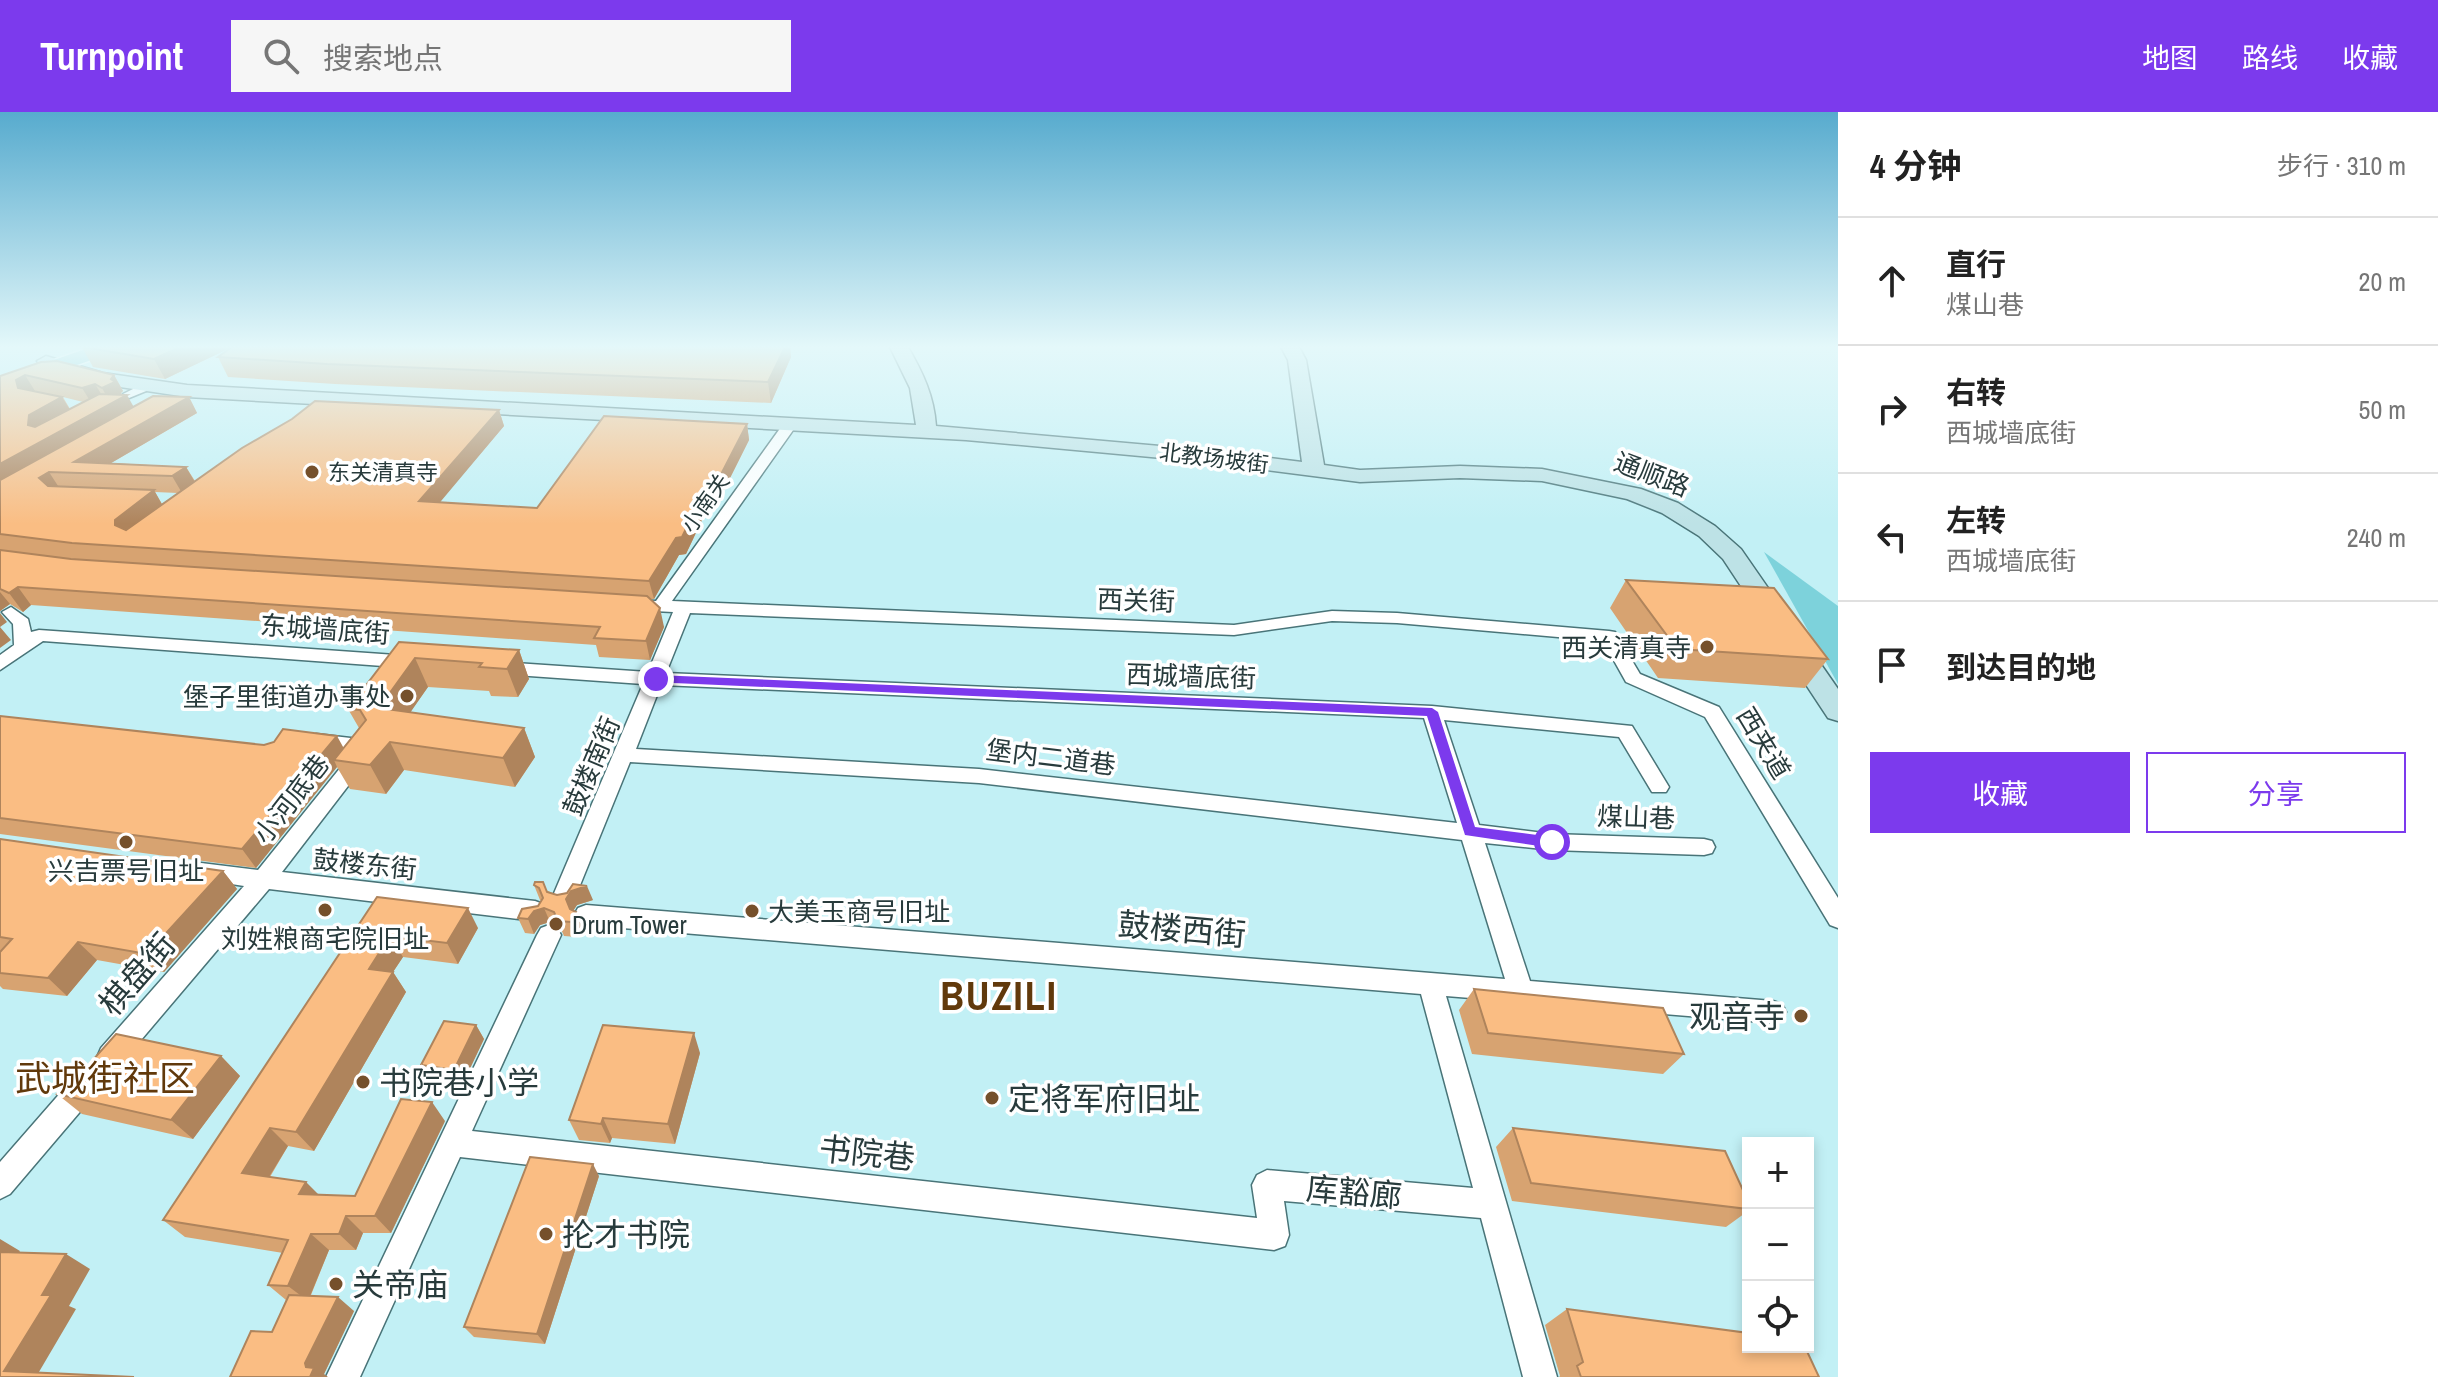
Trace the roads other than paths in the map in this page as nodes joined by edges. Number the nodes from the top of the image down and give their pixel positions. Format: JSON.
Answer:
{"nodes":[{"id":1,"x":322,"y":406,"type":"edge"},
{"id":2,"x":421,"y":406,"type":"edge"},
{"id":3,"x":925,"y":406,"type":"edge"},
{"id":4,"x":1304,"y":406,"type":"edge"},
{"id":5,"x":311,"y":415,"type":"edge"},
{"id":6,"x":789,"y":426,"type":"junction"},
{"id":7,"x":926,"y":432,"type":"junction"},
{"id":8,"x":1314,"y":471,"type":"junction"},
{"id":9,"x":1542,"y":475,"type":"joint"},
{"id":10,"x":613,"y":604,"type":"edge"},
{"id":11,"x":660,"y":607,"type":"junction"},
{"id":12,"x":683,"y":609,"type":"junction"},
{"id":13,"x":11,"y":612,"type":"dead end"},
{"id":14,"x":1609,"y":636,"type":"joint"},
{"id":15,"x":23,"y":647,"type":"junction"},
{"id":16,"x":434,"y":663,"type":"edge"},
{"id":17,"x":0,"y":664,"type":"edge"},
{"id":18,"x":482,"y":667,"type":"edge"},
{"id":19,"x":656,"y":679,"type":"junction"},
{"id":20,"x":1838,"y":711,"type":"edge"},
{"id":21,"x":1432,"y":712,"type":"junction"},
{"id":22,"x":288,"y":738,"type":"edge"},
{"id":23,"x":624,"y":755,"type":"junction"},
{"id":24,"x":1659,"y":787,"type":"dead end"},
{"id":25,"x":1470,"y":832,"type":"junction"},
{"id":26,"x":1704,"y":847,"type":"dead end"},
{"id":27,"x":179,"y":869,"type":"edge"},
{"id":28,"x":262,"y":881,"type":"junction"},
{"id":29,"x":564,"y":898,"type":"edge"},
{"id":30,"x":586,"y":915,"type":"dead end"},
{"id":31,"x":1838,"y":918,"type":"edge"},
{"id":32,"x":1430,"y":983,"type":"junction"},
{"id":33,"x":1521,"y":991,"type":"junction"},
{"id":34,"x":1773,"y":1012,"type":"dead end"},
{"id":35,"x":451,"y":1142,"type":"junction"},
{"id":36,"x":0,"y":1184,"type":"edge"},
{"id":37,"x":1492,"y":1204,"type":"junction"},
{"id":38,"x":1274,"y":1235,"type":"joint"},
{"id":39,"x":343,"y":1377,"type":"edge"},
{"id":40,"x":1540,"y":1377,"type":"edge"}],
"edges":[{"from":1,"to":5,"type":"street"},
{"from":2,"to":6,"type":"street","name":"北教场坡街"},
{"from":3,"to":7,"type":"street"},
{"from":4,"to":8,"type":"street"},
{"from":6,"to":7,"type":"street","name":"北教场坡街"},
{"from":6,"to":11,"type":"street","name":"小南关"},
{"from":7,"to":8,"type":"street","name":"北教场坡街"},
{"from":8,"to":9,"type":"street","name":"北教场坡街"},
{"from":9,"to":20,"type":"street","name":"通顺路"},
{"from":10,"to":11,"type":"street","name":"西关街"},
{"from":11,"to":12,"type":"street","name":"西关街"},
{"from":12,"to":14,"type":"street","name":"西关街"},
{"from":12,"to":19,"type":"street","name":"鼓楼南街"},
{"from":13,"to":15,"type":"street"},
{"from":14,"to":31,"type":"street","name":"西夹道"},
{"from":15,"to":16,"type":"street","name":"东城墙底街"},
{"from":15,"to":17,"type":"street","name":"东城墙底街"},
{"from":18,"to":19,"type":"street"},
{"from":19,"to":21,"type":"street","name":"西城墙底街"},
{"from":19,"to":23,"type":"street","name":"鼓楼南街"},
{"from":21,"to":24,"type":"street","name":"西城墙底街"},
{"from":21,"to":25,"type":"street"},
{"from":22,"to":28,"type":"street","name":"小河底巷"},
{"from":23,"to":25,"type":"street","name":"堡内二道巷"},
{"from":23,"to":29,"type":"street","name":"鼓楼南街"},
{"from":25,"to":26,"type":"street","name":"煤山巷"},
{"from":25,"to":33,"type":"street"},
{"from":27,"to":28,"type":"street","name":"鼓楼东街"},
{"from":28,"to":35,"type":"street","name":"鼓楼东街"},
{"from":28,"to":36,"type":"street","name":"棋盘街"},
{"from":30,"to":32,"type":"street","name":"鼓楼西街"},
{"from":32,"to":33,"type":"street","name":"鼓楼西街"},
{"from":32,"to":37,"type":"street"},
{"from":33,"to":34,"type":"street","name":"鼓楼西街"},
{"from":35,"to":38,"type":"street","name":"书院巷"},
{"from":35,"to":39,"type":"street"},
{"from":37,"to":38,"type":"street","name":"库豁廊"},
{"from":37,"to":40,"type":"street"}]}
